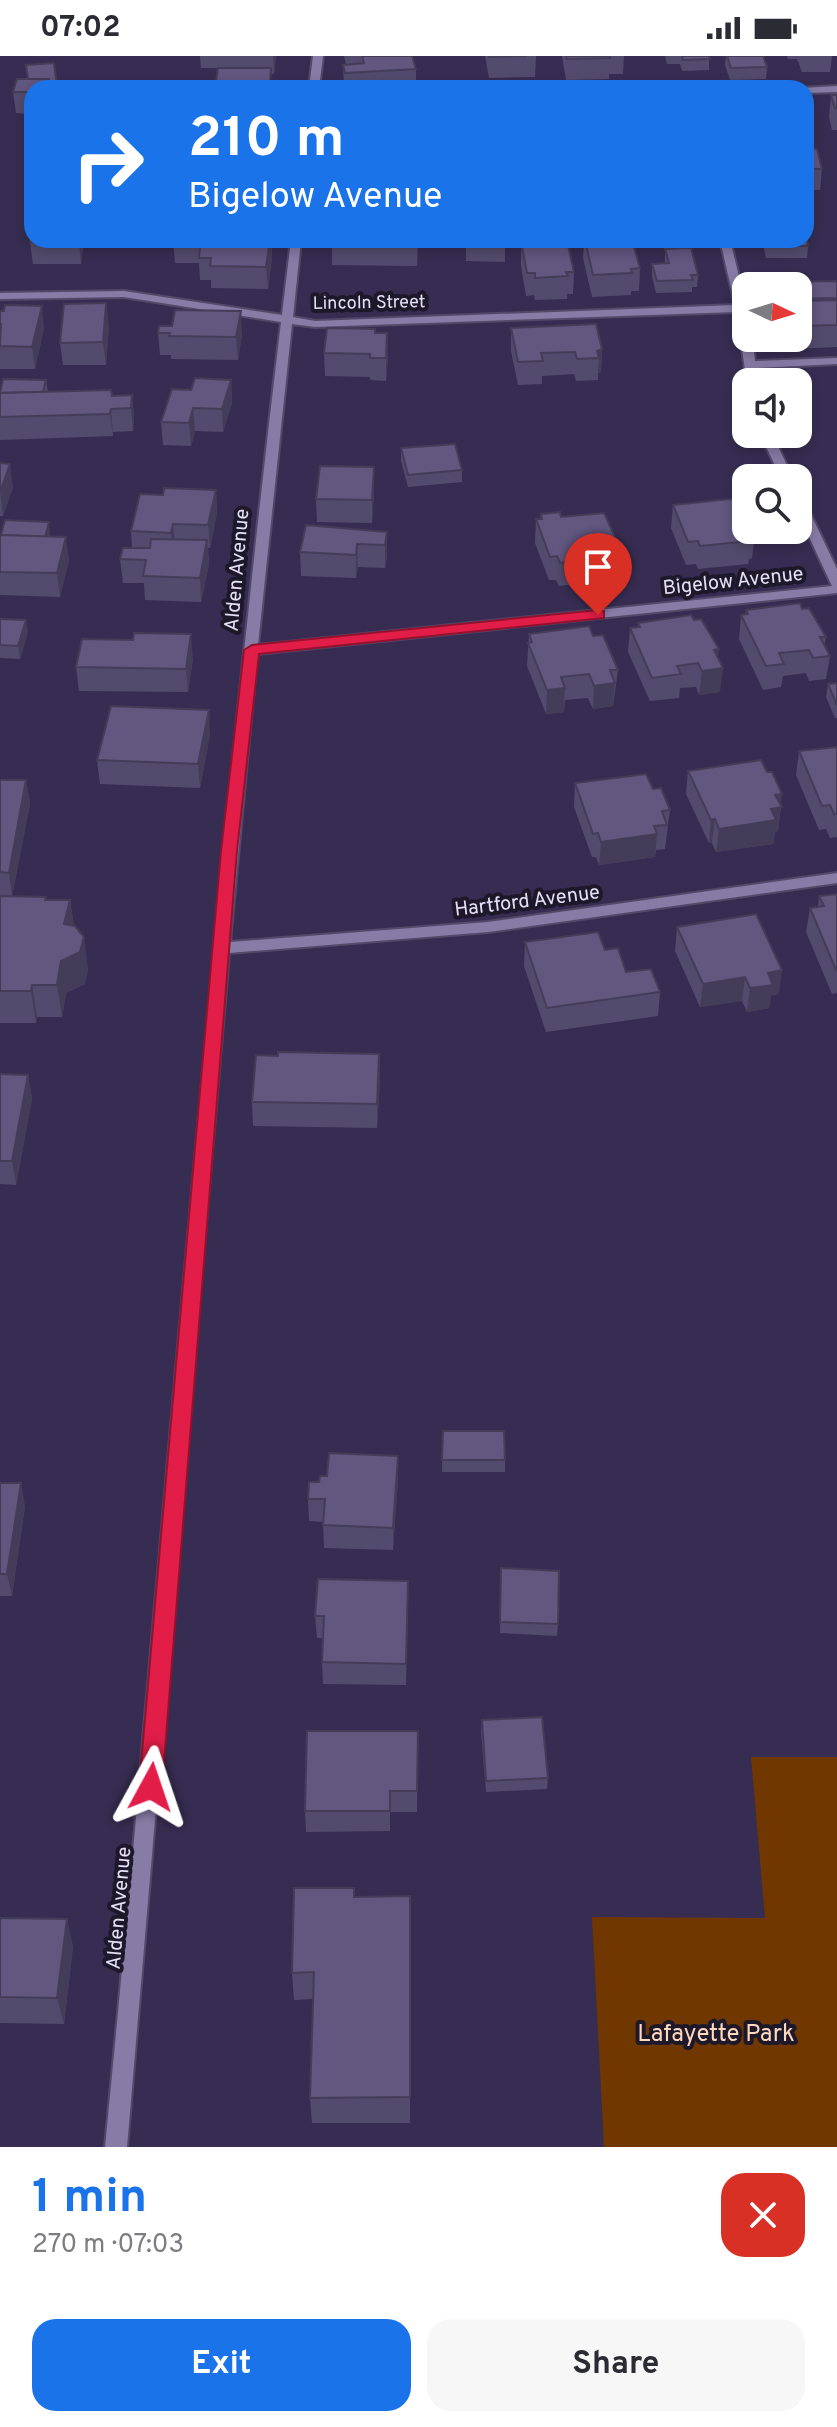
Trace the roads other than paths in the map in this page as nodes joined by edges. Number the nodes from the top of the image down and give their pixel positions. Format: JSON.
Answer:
{"nodes":[{"id":1,"x":318,"y":56,"type":"edge"},
{"id":2,"x":315,"y":80,"type":"edge"},
{"id":3,"x":837,"y":89,"type":"edge"},
{"id":4,"x":814,"y":90,"type":"edge"},
{"id":5,"x":295,"y":248,"type":"edge"},
{"id":6,"x":727,"y":248,"type":"edge"},
{"id":7,"x":733,"y":272,"type":"edge"},
{"id":8,"x":0,"y":296,"type":"edge"},
{"id":9,"x":732,"y":308,"type":"edge"},
{"id":10,"x":286,"y":317,"type":"junction"},
{"id":11,"x":747,"y":352,"type":"edge"},
{"id":12,"x":837,"y":361,"type":"edge"},
{"id":13,"x":749,"y":365,"type":"junction"},
{"id":14,"x":750,"y":368,"type":"edge"},
{"id":15,"x":812,"y":531,"type":"edge"},
{"id":16,"x":837,"y":586,"type":"edge"},
{"id":17,"x":252,"y":650,"type":"junction"},
{"id":18,"x":837,"y":878,"type":"edge"},
{"id":19,"x":220,"y":948,"type":"junction"},
{"id":20,"x":116,"y":2147,"type":"edge"}],
"edges":[{"from":1,"to":2,"type":"street"},
{"from":3,"to":4,"type":"street"},
{"from":5,"to":10,"type":"street","name":"Alden Avenue"},
{"from":6,"to":7,"type":"street"},
{"from":8,"to":10,"type":"street","name":"Lincoln Street"},
{"from":9,"to":10,"type":"street","name":"Lincoln Street"},
{"from":10,"to":17,"type":"street","name":"Alden Avenue"},
{"from":11,"to":13,"type":"street"},
{"from":12,"to":13,"type":"street"},
{"from":13,"to":14,"type":"street"},
{"from":15,"to":16,"type":"street"},
{"from":16,"to":17,"type":"street","name":"Bigelow Avenue"},
{"from":17,"to":19,"type":"street","name":"Alden Avenue"},
{"from":18,"to":19,"type":"street","name":"Hartford Avenue"},
{"from":19,"to":20,"type":"street","name":"Alden Avenue"}]}
